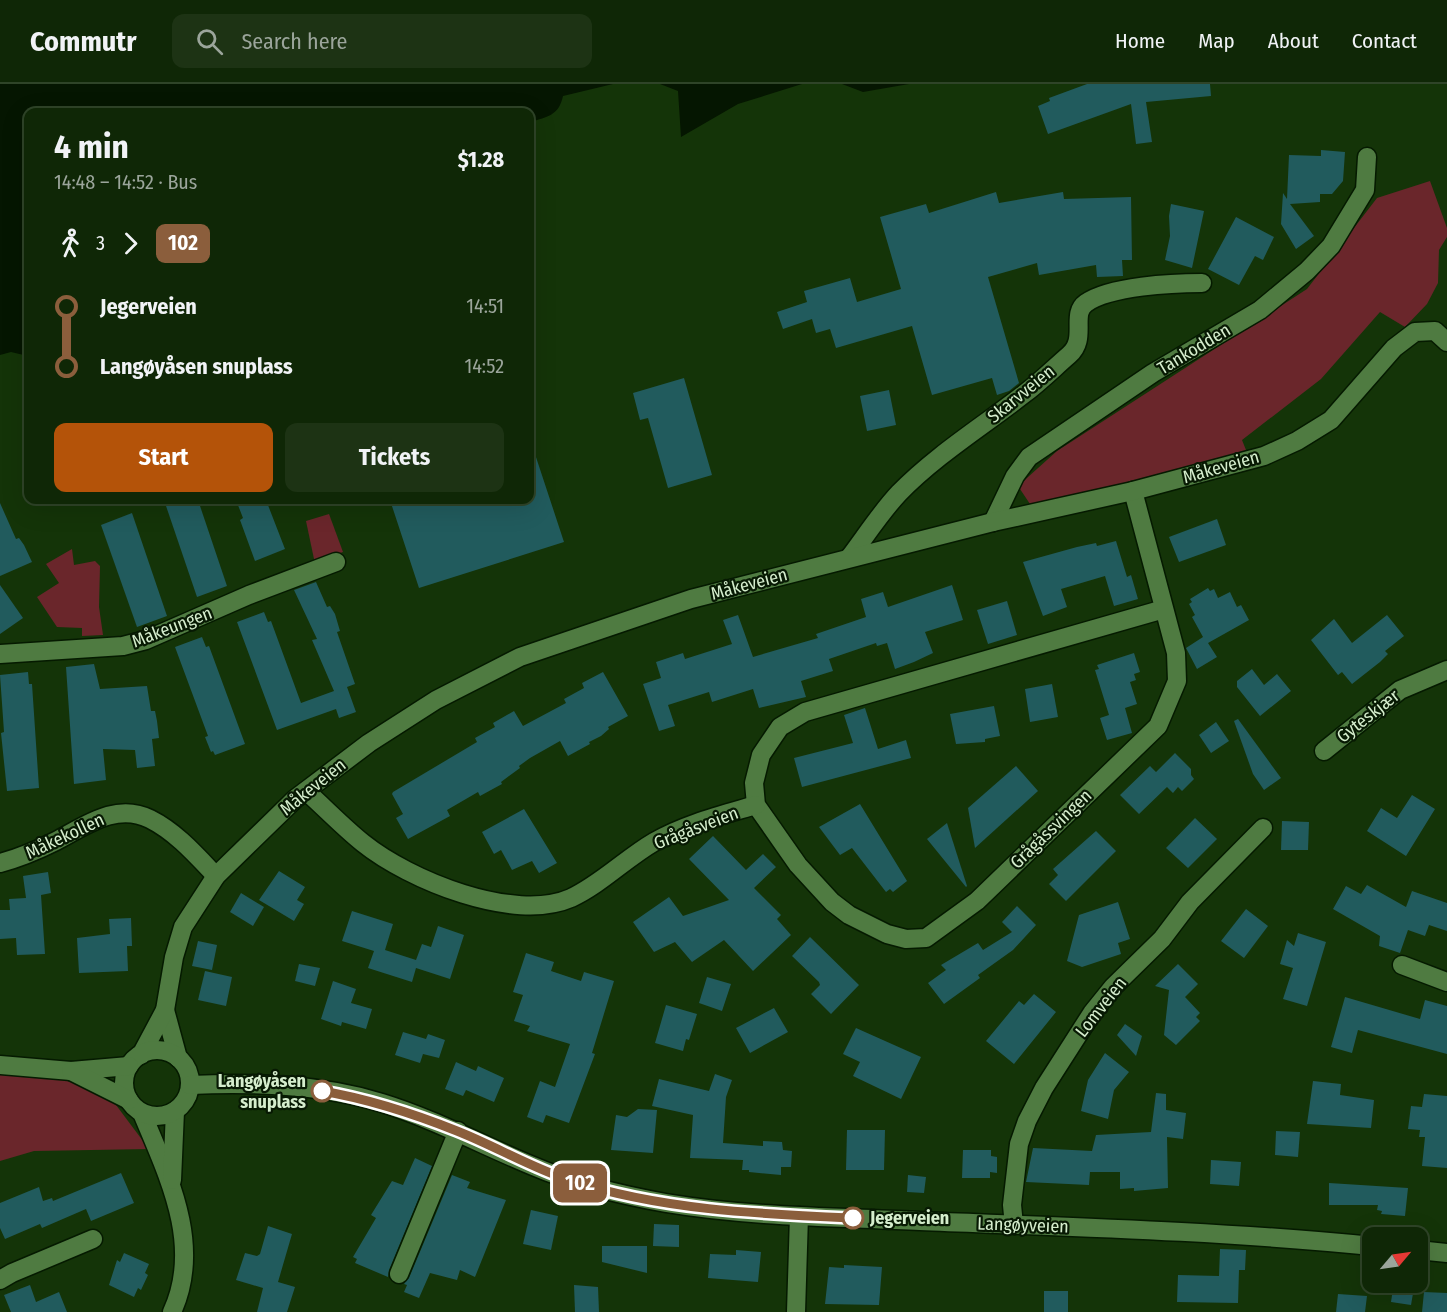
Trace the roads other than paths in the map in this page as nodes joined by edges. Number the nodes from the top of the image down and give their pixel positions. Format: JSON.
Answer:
{"nodes":[{"id":1,"x":1367,"y":157,"type":"dead end"},
{"id":2,"x":1202,"y":283,"type":"dead end"},
{"id":3,"x":1447,"y":342,"type":"edge"},
{"id":4,"x":1133,"y":491,"type":"junction"},
{"id":5,"x":993,"y":522,"type":"junction"},
{"id":6,"x":849,"y":558,"type":"junction"},
{"id":7,"x":336,"y":562,"type":"dead end"},
{"id":8,"x":1164,"y":609,"type":"junction"},
{"id":9,"x":0,"y":654,"type":"edge"},
{"id":10,"x":1447,"y":670,"type":"edge"},
{"id":11,"x":1324,"y":751,"type":"dead end"},
{"id":12,"x":306,"y":791,"type":"junction"},
{"id":13,"x":756,"y":805,"type":"junction"},
{"id":14,"x":1263,"y":828,"type":"dead end"},
{"id":15,"x":0,"y":863,"type":"edge"},
{"id":16,"x":216,"y":876,"type":"junction"},
{"id":17,"x":1402,"y":966,"type":"dead end"},
{"id":18,"x":1447,"y":982,"type":"edge"},
{"id":19,"x":165,"y":1010,"type":"junction"},
{"id":20,"x":178,"y":1058,"type":"junction"},
{"id":21,"x":135,"y":1060,"type":"junction"},
{"id":22,"x":0,"y":1065,"type":"edge"},
{"id":23,"x":72,"y":1071,"type":"junction"},
{"id":24,"x":190,"y":1085,"type":"junction"},
{"id":25,"x":136,"y":1106,"type":"junction"},
{"id":26,"x":175,"y":1111,"type":"junction"},
{"id":27,"x":458,"y":1131,"type":"junction"},
{"id":28,"x":172,"y":1184,"type":"junction"},
{"id":29,"x":799,"y":1216,"type":"junction"},
{"id":30,"x":1014,"y":1225,"type":"junction"},
{"id":31,"x":93,"y":1239,"type":"dead end"},
{"id":32,"x":1362,"y":1245,"type":"edge"},
{"id":33,"x":1428,"y":1251,"type":"edge"},
{"id":34,"x":1447,"y":1253,"type":"edge"},
{"id":35,"x":399,"y":1274,"type":"dead end"},
{"id":36,"x":0,"y":1280,"type":"edge"},
{"id":37,"x":172,"y":1312,"type":"edge"},
{"id":38,"x":796,"y":1312,"type":"edge"}],
"edges":[{"from":1,"to":5,"type":"street","name":"Tankodden"},
{"from":2,"to":6,"type":"street","name":"Skarvveien"},
{"from":3,"to":4,"type":"street","name":"Måkeveien"},
{"from":4,"to":5,"type":"street","name":"Måkeveien"},
{"from":4,"to":8,"type":"street","name":"Grågåssvingen"},
{"from":5,"to":6,"type":"street","name":"Måkeveien"},
{"from":6,"to":12,"type":"street","name":"Måkeveien"},
{"from":7,"to":9,"type":"street","name":"Måkeungen"},
{"from":8,"to":13,"type":"street","name":"Grågåsveien"},
{"from":8,"to":13,"type":"street","name":"Grågåssvingen"},
{"from":10,"to":11,"type":"street","name":"Gyteskjær"},
{"from":12,"to":13,"type":"street","name":"Grågåsveien"},
{"from":12,"to":16,"type":"street","name":"Måkeveien"},
{"from":14,"to":30,"type":"street","name":"Lomveien"},
{"from":15,"to":16,"type":"street","name":"Måkekollen"},
{"from":16,"to":19,"type":"street","name":"Måkeveien"},
{"from":17,"to":18,"type":"street"},
{"from":19,"to":20,"type":"street","name":"Måkeveien"},
{"from":19,"to":21,"type":"street","name":"Måkeveien"},
{"from":20,"to":21,"type":"street"},
{"from":20,"to":24,"type":"street"},
{"from":21,"to":23,"type":"street"},
{"from":21,"to":25,"type":"street"},
{"from":22,"to":23,"type":"street"},
{"from":23,"to":25,"type":"street"},
{"from":24,"to":26,"type":"street"},
{"from":24,"to":27,"type":"street","name":"Langøyveien"},
{"from":25,"to":26,"type":"street"},
{"from":25,"to":28,"type":"street"},
{"from":26,"to":28,"type":"street"},
{"from":27,"to":29,"type":"street","name":"Langøyveien"},
{"from":27,"to":35,"type":"street"},
{"from":28,"to":37,"type":"street"},
{"from":29,"to":30,"type":"street","name":"Langøyveien"},
{"from":29,"to":38,"type":"street"},
{"from":30,"to":32,"type":"street","name":"Langøyveien"},
{"from":31,"to":36,"type":"street"},
{"from":33,"to":34,"type":"street"}]}
